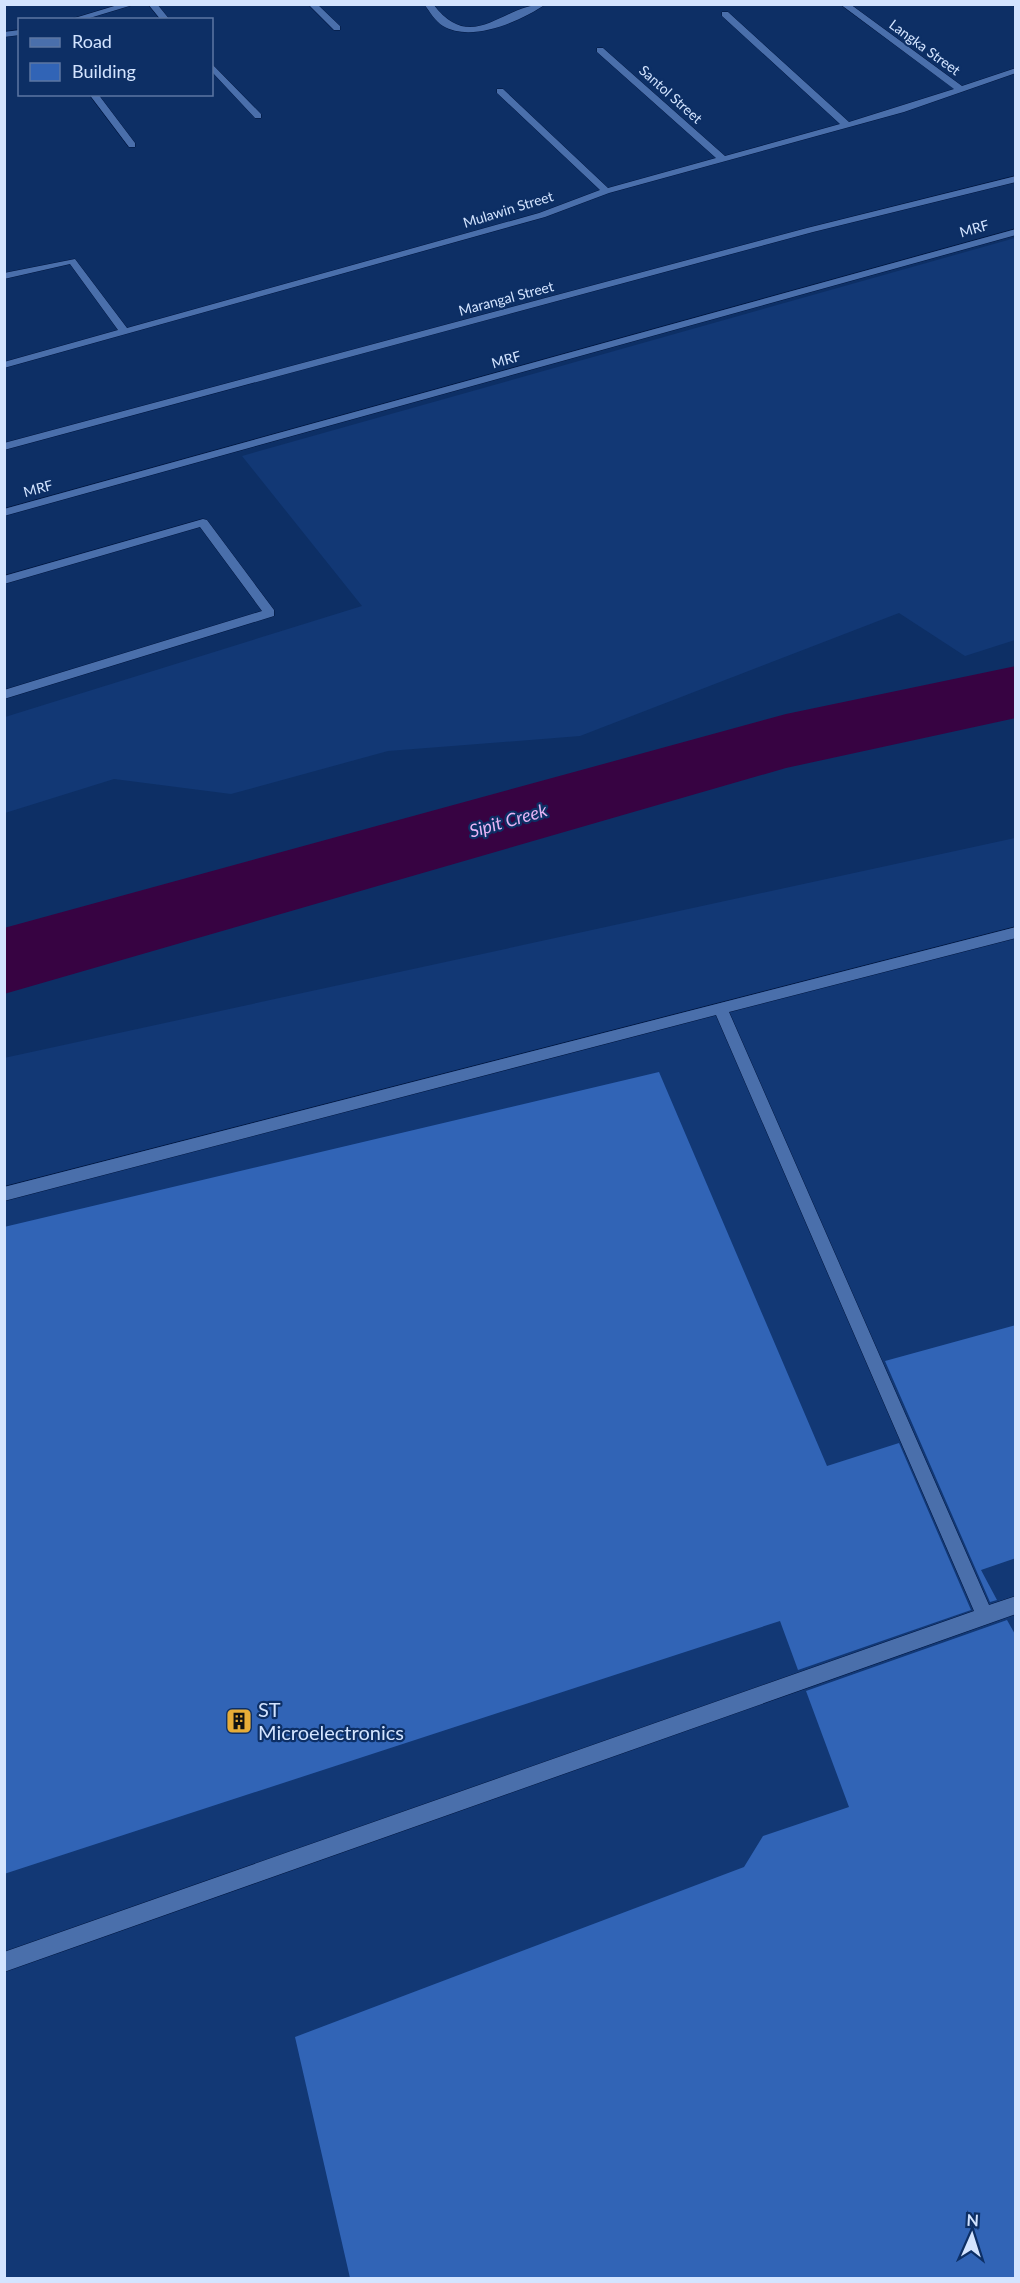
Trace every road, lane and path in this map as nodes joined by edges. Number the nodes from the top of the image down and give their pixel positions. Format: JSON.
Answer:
{"nodes":[{"id":1,"x":132,"y":4,"type":"edge"},
{"id":2,"x":152,"y":4,"type":"edge"},
{"id":3,"x":312,"y":4,"type":"edge"},
{"id":4,"x":428,"y":4,"type":"edge"},
{"id":5,"x":542,"y":4,"type":"edge"},
{"id":6,"x":844,"y":4,"type":"edge"},
{"id":7,"x":725,"y":14,"type":"dead end"},
{"id":8,"x":80,"y":18,"type":"edge"},
{"id":9,"x":164,"y":18,"type":"edge"},
{"id":10,"x":337,"y":28,"type":"dead end"},
{"id":11,"x":600,"y":50,"type":"dead end"},
{"id":12,"x":213,"y":68,"type":"edge"},
{"id":13,"x":1016,"y":70,"type":"edge"},
{"id":14,"x":960,"y":89,"type":"junction"},
{"id":15,"x":500,"y":91,"type":"dead end"},
{"id":16,"x":95,"y":96,"type":"edge"},
{"id":17,"x":258,"y":116,"type":"dead end"},
{"id":18,"x":847,"y":125,"type":"junction"},
{"id":19,"x":132,"y":145,"type":"dead end"},
{"id":20,"x":723,"y":159,"type":"junction"},
{"id":21,"x":1016,"y":179,"type":"edge"},
{"id":22,"x":606,"y":191,"type":"junction"},
{"id":23,"x":1016,"y":232,"type":"edge"},
{"id":24,"x":4,"y":276,"type":"edge"},
{"id":25,"x":125,"y":332,"type":"junction"},
{"id":26,"x":4,"y":365,"type":"edge"},
{"id":27,"x":4,"y":447,"type":"edge"},
{"id":28,"x":4,"y":513,"type":"edge"},
{"id":29,"x":4,"y":580,"type":"edge"},
{"id":30,"x":4,"y":694,"type":"edge"},
{"id":31,"x":1016,"y":932,"type":"edge"},
{"id":32,"x":721,"y":1010,"type":"junction"},
{"id":33,"x":4,"y":1194,"type":"edge"},
{"id":34,"x":1016,"y":1605,"type":"edge"},
{"id":35,"x":985,"y":1616,"type":"junction"},
{"id":36,"x":4,"y":1962,"type":"edge"}],
"edges":[{"from":1,"to":8,"type":"street"},
{"from":2,"to":9,"type":"street"},
{"from":3,"to":10,"type":"street"},
{"from":4,"to":5,"type":"street"},
{"from":6,"to":14,"type":"street","name":"Langka Street"},
{"from":7,"to":18,"type":"street"},
{"from":11,"to":20,"type":"street","name":"Santol Street"},
{"from":12,"to":17,"type":"street"},
{"from":13,"to":14,"type":"street","name":"Mulawin Street"},
{"from":14,"to":18,"type":"street","name":"Mulawin Street"},
{"from":15,"to":22,"type":"street"},
{"from":16,"to":19,"type":"street"},
{"from":18,"to":20,"type":"street","name":"Mulawin Street"},
{"from":20,"to":22,"type":"street","name":"Mulawin Street"},
{"from":21,"to":27,"type":"street","name":"Marangal Street"},
{"from":22,"to":25,"type":"street","name":"Mulawin Street"},
{"from":23,"to":28,"type":"street","name":"MRF"},
{"from":24,"to":25,"type":"street"},
{"from":25,"to":26,"type":"street","name":"Mulawin Street"},
{"from":29,"to":30,"type":"street"},
{"from":31,"to":32,"type":"street"},
{"from":32,"to":33,"type":"street"},
{"from":32,"to":35,"type":"street"},
{"from":34,"to":35,"type":"street"},
{"from":35,"to":36,"type":"street"}]}
